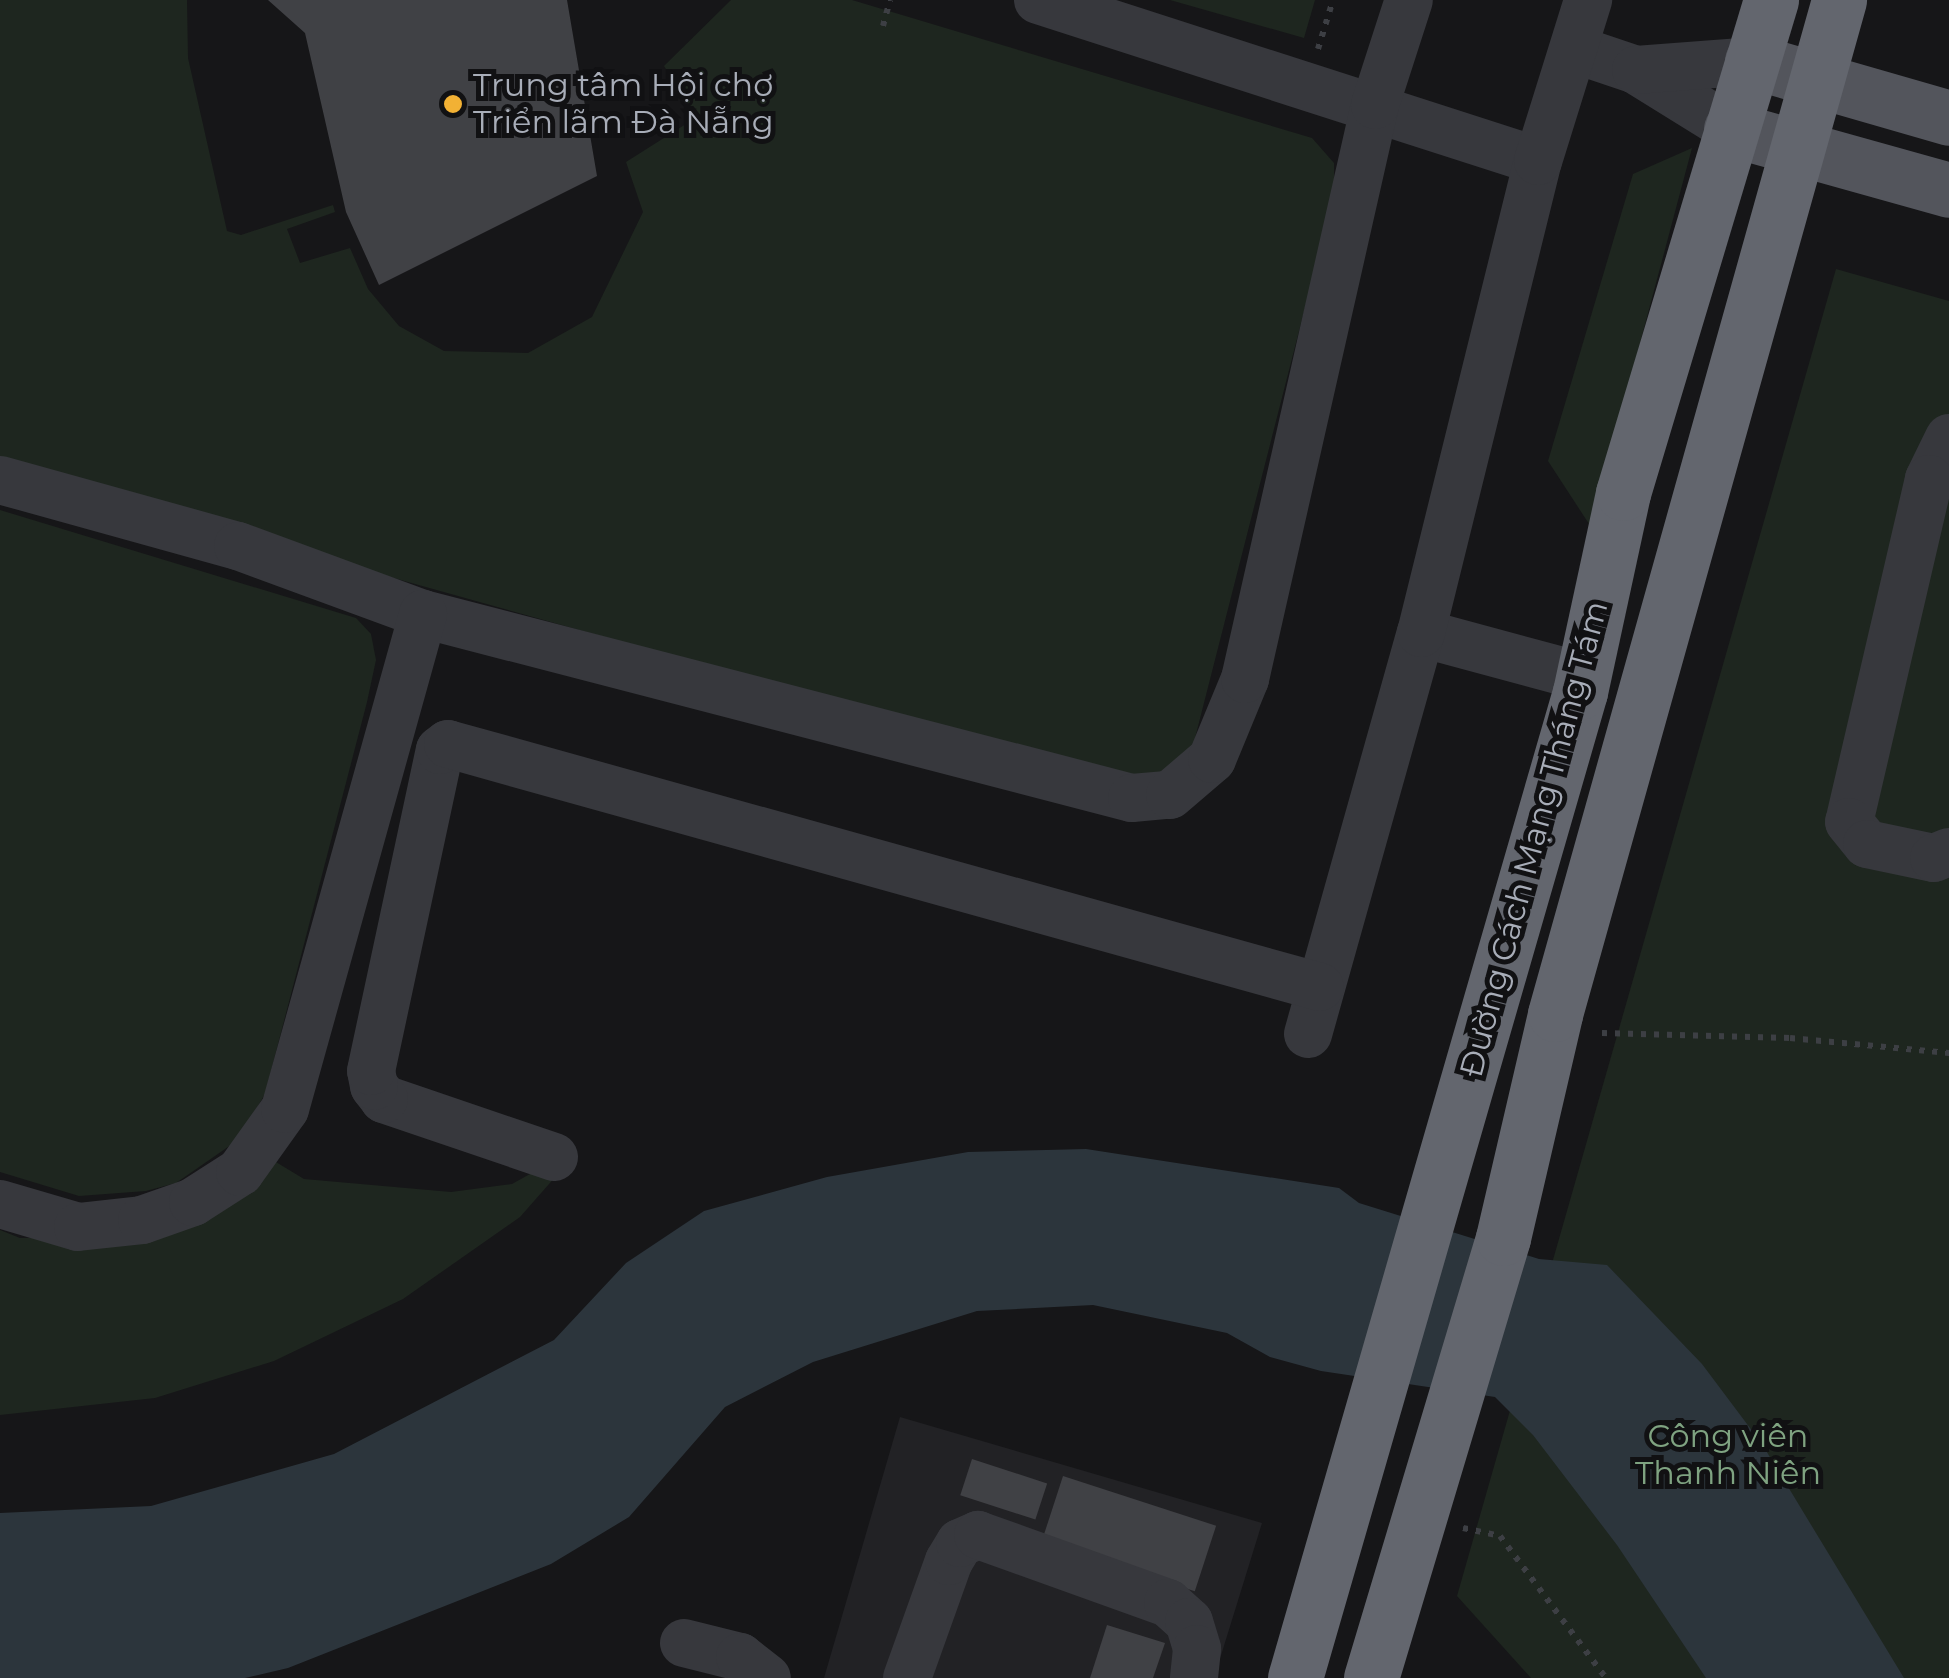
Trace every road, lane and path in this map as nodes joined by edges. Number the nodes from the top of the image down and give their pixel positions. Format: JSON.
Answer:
{"nodes":[{"id":1,"x":890,"y":0,"type":"edge"},
{"id":2,"x":1038,"y":0,"type":"edge"},
{"id":3,"x":1408,"y":0,"type":"edge"},
{"id":4,"x":1588,"y":0,"type":"edge"},
{"id":5,"x":1770,"y":0,"type":"edge"},
{"id":6,"x":1839,"y":0,"type":"edge"},
{"id":7,"x":883,"y":26,"type":"dead end"},
{"id":8,"x":1574,"y":49,"type":"junction"},
{"id":9,"x":1752,"y":61,"type":"junction"},
{"id":10,"x":1636,"y":70,"type":"junction"},
{"id":11,"x":1816,"y":79,"type":"junction"},
{"id":12,"x":1375,"y":104,"type":"junction"},
{"id":13,"x":1949,"y":118,"type":"edge"},
{"id":14,"x":1731,"y":129,"type":"junction"},
{"id":15,"x":1796,"y":147,"type":"junction"},
{"id":16,"x":1538,"y":161,"type":"junction"},
{"id":17,"x":1949,"y":190,"type":"edge"},
{"id":18,"x":1949,"y":438,"type":"edge"},
{"id":19,"x":0,"y":480,"type":"edge"},
{"id":20,"x":424,"y":614,"type":"junction"},
{"id":21,"x":1421,"y":633,"type":"junction"},
{"id":22,"x":1584,"y":677,"type":"junction"},
{"id":23,"x":1949,"y":852,"type":"edge"},
{"id":24,"x":1320,"y":987,"type":"junction"},
{"id":25,"x":1602,"y":1033,"type":"dead end"},
{"id":26,"x":1308,"y":1034,"type":"dead end"},
{"id":27,"x":1949,"y":1052,"type":"edge"},
{"id":28,"x":554,"y":1157,"type":"dead end"},
{"id":29,"x":0,"y":1204,"type":"edge"},
{"id":30,"x":1423,"y":1518,"type":"junction"},
{"id":31,"x":684,"y":1642,"type":"dead end"},
{"id":32,"x":1202,"y":1676,"type":"edge"},
{"id":33,"x":767,"y":1678,"type":"edge"},
{"id":34,"x":907,"y":1678,"type":"edge"},
{"id":35,"x":1295,"y":1678,"type":"edge"},
{"id":36,"x":1371,"y":1678,"type":"edge"},
{"id":37,"x":1606,"y":1678,"type":"edge"}],
"edges":[{"from":1,"to":7,"type":"path"},
{"from":2,"to":12,"type":"lane"},
{"from":3,"to":12,"type":"lane"},
{"from":4,"to":8,"type":"lane"},
{"from":5,"to":9,"type":"highway","name":"Đường Cách Mạng Tháng Tám"},
{"from":6,"to":11,"type":"highway","name":"Đường Cách Mạng Tháng Tám"},
{"from":8,"to":10,"type":"lane"},
{"from":8,"to":16,"type":"lane"},
{"from":9,"to":10,"type":"lane"},
{"from":9,"to":11,"type":"main road"},
{"from":9,"to":14,"type":"highway","name":"Đường Cách Mạng Tháng Tám"},
{"from":10,"to":14,"type":"lane"},
{"from":11,"to":13,"type":"main road"},
{"from":11,"to":15,"type":"highway","name":"Đường Cách Mạng Tháng Tám"},
{"from":12,"to":16,"type":"lane"},
{"from":12,"to":20,"type":"lane"},
{"from":14,"to":15,"type":"main road"},
{"from":14,"to":22,"type":"highway","name":"Đường Cách Mạng Tháng Tám"},
{"from":15,"to":17,"type":"main road"},
{"from":15,"to":30,"type":"highway","name":"Đường Cách Mạng Tháng Tám"},
{"from":16,"to":21,"type":"lane"},
{"from":18,"to":23,"type":"lane"},
{"from":19,"to":20,"type":"lane"},
{"from":20,"to":29,"type":"lane"},
{"from":21,"to":22,"type":"lane"},
{"from":21,"to":24,"type":"lane"},
{"from":22,"to":35,"type":"highway","name":"Đường Cách Mạng Tháng Tám"},
{"from":24,"to":26,"type":"lane"},
{"from":24,"to":28,"type":"lane"},
{"from":25,"to":27,"type":"path"},
{"from":30,"to":36,"type":"highway","name":"Đường Cách Mạng Tháng Tám"},
{"from":30,"to":37,"type":"path"},
{"from":31,"to":33,"type":"lane"},
{"from":32,"to":34,"type":"lane"}]}
